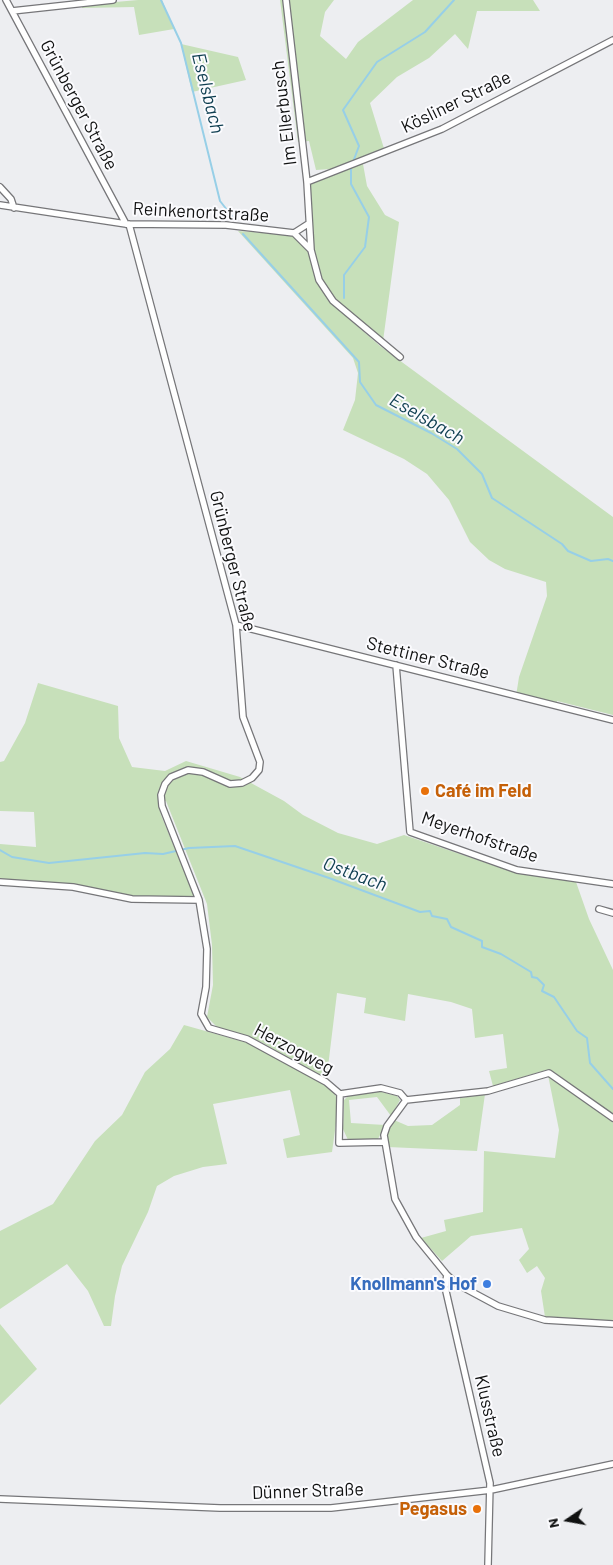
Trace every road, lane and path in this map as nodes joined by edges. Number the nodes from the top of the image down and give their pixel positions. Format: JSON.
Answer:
{"nodes":[{"id":1,"x":6,"y":0,"type":"edge"},
{"id":2,"x":112,"y":0,"type":"edge"},
{"id":3,"x":286,"y":0,"type":"edge"},
{"id":4,"x":12,"y":11,"type":"junction"},
{"id":5,"x":613,"y":40,"type":"edge"},
{"id":6,"x":307,"y":182,"type":"junction"},
{"id":7,"x":0,"y":187,"type":"edge"},
{"id":8,"x":0,"y":206,"type":"edge"},
{"id":9,"x":14,"y":208,"type":"junction"},
{"id":10,"x":127,"y":224,"type":"junction"},
{"id":11,"x":308,"y":224,"type":"junction"},
{"id":12,"x":294,"y":233,"type":"junction"},
{"id":13,"x":311,"y":250,"type":"junction"},
{"id":14,"x":400,"y":358,"type":"dead end"},
{"id":15,"x":236,"y":625,"type":"junction"},
{"id":16,"x":396,"y":665,"type":"junction"},
{"id":17,"x":613,"y":720,"type":"edge"},
{"id":18,"x":0,"y":882,"type":"edge"},
{"id":19,"x":613,"y":884,"type":"edge"},
{"id":20,"x":199,"y":900,"type":"junction"},
{"id":21,"x":599,"y":908,"type":"dead end"},
{"id":22,"x":613,"y":913,"type":"edge"},
{"id":23,"x":340,"y":1094,"type":"junction"},
{"id":24,"x":406,"y":1100,"type":"junction"},
{"id":25,"x":613,"y":1118,"type":"edge"},
{"id":26,"x":384,"y":1142,"type":"junction"},
{"id":27,"x":447,"y":1275,"type":"junction"},
{"id":28,"x":613,"y":1324,"type":"edge"},
{"id":29,"x":613,"y":1464,"type":"edge"},
{"id":30,"x":490,"y":1490,"type":"junction"},
{"id":31,"x":0,"y":1500,"type":"edge"},
{"id":32,"x":488,"y":1565,"type":"edge"}],
"edges":[{"from":1,"to":4,"type":"street","name":"Grünberger Straße"},
{"from":2,"to":4,"type":"street"},
{"from":3,"to":6,"type":"street","name":"Im Ellerbusch"},
{"from":4,"to":10,"type":"street","name":"Grünberger Straße"},
{"from":5,"to":6,"type":"street","name":"Kösliner Straße"},
{"from":6,"to":11,"type":"street","name":"Im Ellerbusch"},
{"from":7,"to":9,"type":"street"},
{"from":8,"to":9,"type":"street","name":"Reinkenortstraße"},
{"from":9,"to":10,"type":"street","name":"Reinkenortstraße"},
{"from":10,"to":12,"type":"street","name":"Reinkenortstraße"},
{"from":10,"to":15,"type":"street","name":"Grünberger Straße"},
{"from":11,"to":12,"type":"street"},
{"from":11,"to":13,"type":"street","name":"Im Ellerbusch"},
{"from":12,"to":13,"type":"street","name":"Reinkenortstraße"},
{"from":13,"to":14,"type":"street"},
{"from":15,"to":16,"type":"street","name":"Stettiner Straße"},
{"from":15,"to":20,"type":"street","name":"Grünberger Straße"},
{"from":16,"to":17,"type":"street","name":"Stettiner Straße"},
{"from":16,"to":19,"type":"street","name":"Meyerhofstraße"},
{"from":18,"to":20,"type":"street"},
{"from":20,"to":23,"type":"street","name":"Herzogweg"},
{"from":21,"to":22,"type":"street"},
{"from":23,"to":24,"type":"street","name":"Herzogweg"},
{"from":23,"to":26,"type":"street"},
{"from":24,"to":25,"type":"street"},
{"from":24,"to":26,"type":"street"},
{"from":26,"to":27,"type":"street"},
{"from":27,"to":28,"type":"street"},
{"from":27,"to":30,"type":"street","name":"Klusstraße"},
{"from":29,"to":30,"type":"street","name":"Dünner Straße"},
{"from":30,"to":31,"type":"street","name":"Dünner Straße"},
{"from":30,"to":32,"type":"street","name":"Klusstraße"}]}
